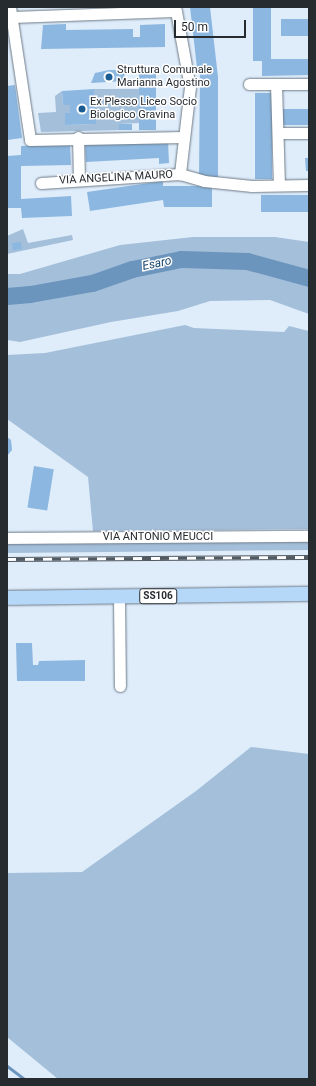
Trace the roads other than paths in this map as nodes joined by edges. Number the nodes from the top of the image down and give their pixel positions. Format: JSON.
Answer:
{"nodes":[{"id":1,"x":11,"y":12,"type":"edge"},
{"id":2,"x":250,"y":84,"type":"dead end"},
{"id":3,"x":276,"y":84,"type":"junction"},
{"id":4,"x":309,"y":84,"type":"edge"},
{"id":5,"x":278,"y":133,"type":"junction"},
{"id":6,"x":309,"y":133,"type":"edge"},
{"id":7,"x":78,"y":137,"type":"junction"},
{"id":8,"x":184,"y":137,"type":"junction"},
{"id":9,"x":180,"y":174,"type":"junction"},
{"id":10,"x":79,"y":180,"type":"junction"},
{"id":11,"x":41,"y":183,"type":"dead end"},
{"id":12,"x":279,"y":185,"type":"junction"},
{"id":13,"x":309,"y":185,"type":"edge"},
{"id":14,"x":309,"y":536,"type":"edge"},
{"id":15,"x":7,"y":538,"type":"edge"},
{"id":16,"x":309,"y":594,"type":"edge"},
{"id":17,"x":119,"y":597,"type":"junction"},
{"id":18,"x":7,"y":598,"type":"edge"},
{"id":19,"x":120,"y":686,"type":"dead end"}],
"edges":[{"from":1,"to":7,"type":"street"},
{"from":1,"to":8,"type":"street"},
{"from":2,"to":3,"type":"street"},
{"from":3,"to":4,"type":"street"},
{"from":3,"to":5,"type":"street"},
{"from":5,"to":6,"type":"street"},
{"from":5,"to":12,"type":"street"},
{"from":7,"to":8,"type":"street"},
{"from":7,"to":10,"type":"street"},
{"from":8,"to":9,"type":"street"},
{"from":9,"to":10,"type":"street","name":"VIA ANGELINA MAURO"},
{"from":9,"to":12,"type":"street","name":"VIA ANGELINA MAURO"},
{"from":10,"to":11,"type":"street","name":"VIA ANGELINA MAURO"},
{"from":12,"to":13,"type":"street","name":"VIA ANGELINA MAURO"},
{"from":14,"to":15,"type":"street","name":"VIA ANTONIO MEUCCI"},
{"from":16,"to":17,"type":"main road","number":"SS106"},
{"from":17,"to":18,"type":"main road","number":"SS106"},
{"from":17,"to":19,"type":"street"}]}
